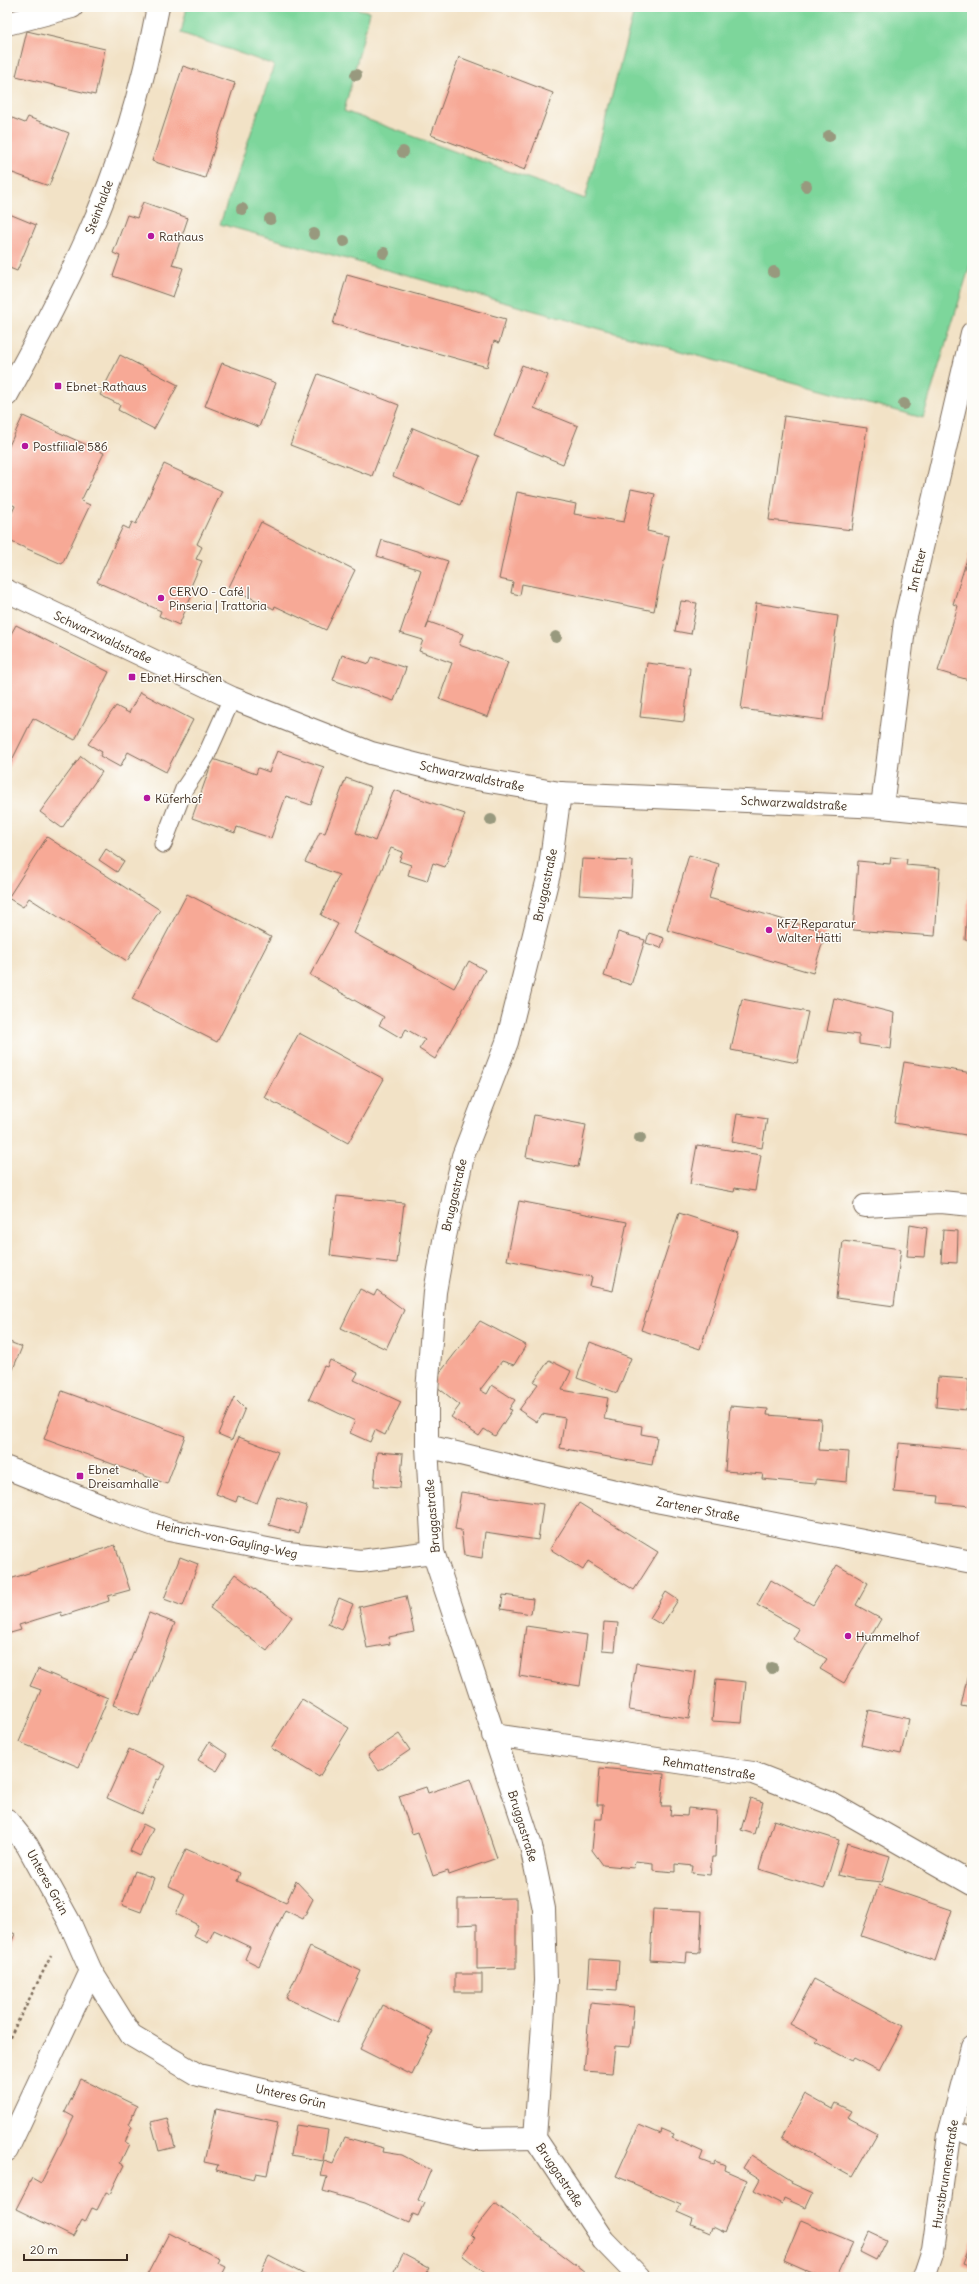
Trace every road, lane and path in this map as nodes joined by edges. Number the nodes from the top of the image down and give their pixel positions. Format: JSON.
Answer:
{"nodes":[{"id":1,"x":72,"y":7,"type":"edge"},
{"id":2,"x":158,"y":7,"type":"edge"},
{"id":3,"x":7,"y":24,"type":"edge"},
{"id":4,"x":972,"y":335,"type":"edge"},
{"id":5,"x":7,"y":395,"type":"edge"},
{"id":6,"x":7,"y":591,"type":"edge"},
{"id":7,"x":232,"y":698,"type":"junction"},
{"id":8,"x":560,"y":792,"type":"junction"},
{"id":9,"x":882,"y":807,"type":"junction"},
{"id":10,"x":972,"y":816,"type":"edge"},
{"id":11,"x":163,"y":844,"type":"dead end"},
{"id":12,"x":972,"y":1205,"type":"edge"},
{"id":13,"x":865,"y":1206,"type":"dead end"},
{"id":14,"x":427,"y":1446,"type":"junction"},
{"id":15,"x":7,"y":1468,"type":"edge"},
{"id":16,"x":433,"y":1552,"type":"junction"},
{"id":17,"x":972,"y":1562,"type":"edge"},
{"id":18,"x":493,"y":1735,"type":"junction"},
{"id":19,"x":7,"y":1820,"type":"edge"},
{"id":20,"x":972,"y":1884,"type":"edge"},
{"id":21,"x":69,"y":1921,"type":"junction"},
{"id":22,"x":91,"y":1971,"type":"junction"},
{"id":23,"x":7,"y":2043,"type":"edge"},
{"id":24,"x":972,"y":2047,"type":"edge"},
{"id":25,"x":951,"y":2129,"type":"junction"},
{"id":26,"x":972,"y":2137,"type":"edge"},
{"id":27,"x":535,"y":2138,"type":"junction"},
{"id":28,"x":7,"y":2150,"type":"edge"},
{"id":29,"x":639,"y":2277,"type":"edge"},
{"id":30,"x":924,"y":2277,"type":"edge"}],
"edges":[{"from":1,"to":3,"type":"street"},
{"from":2,"to":5,"type":"street","name":"Steinhalde"},
{"from":4,"to":9,"type":"street","name":"Im Etter"},
{"from":6,"to":7,"type":"street","name":"Schwarzwaldstraße"},
{"from":7,"to":8,"type":"street","name":"Schwarzwaldstraße"},
{"from":7,"to":11,"type":"lane"},
{"from":8,"to":9,"type":"street","name":"Schwarzwaldstraße"},
{"from":8,"to":14,"type":"street","name":"Bruggastraße"},
{"from":9,"to":10,"type":"street","name":"Schwarzwaldstraße"},
{"from":12,"to":13,"type":"street"},
{"from":14,"to":16,"type":"street","name":"Bruggastraße"},
{"from":14,"to":17,"type":"street","name":"Zartener Straße"},
{"from":15,"to":16,"type":"street","name":"Heinrich-von-Gayling-Weg"},
{"from":16,"to":18,"type":"street","name":"Bruggastraße"},
{"from":18,"to":20,"type":"street","name":"Rehmattenstraße"},
{"from":18,"to":27,"type":"street","name":"Bruggastraße"},
{"from":19,"to":21,"type":"street","name":"Unteres Grün"},
{"from":21,"to":22,"type":"street","name":"Unteres Grün"},
{"from":21,"to":23,"type":"path"},
{"from":22,"to":27,"type":"street","name":"Unteres Grün"},
{"from":22,"to":28,"type":"street"},
{"from":24,"to":25,"type":"street","name":"Hurstbrunnenstraße"},
{"from":25,"to":26,"type":"lane"},
{"from":25,"to":30,"type":"street","name":"Hurstbrunnenstraße"},
{"from":27,"to":29,"type":"street","name":"Bruggastraße"}]}
